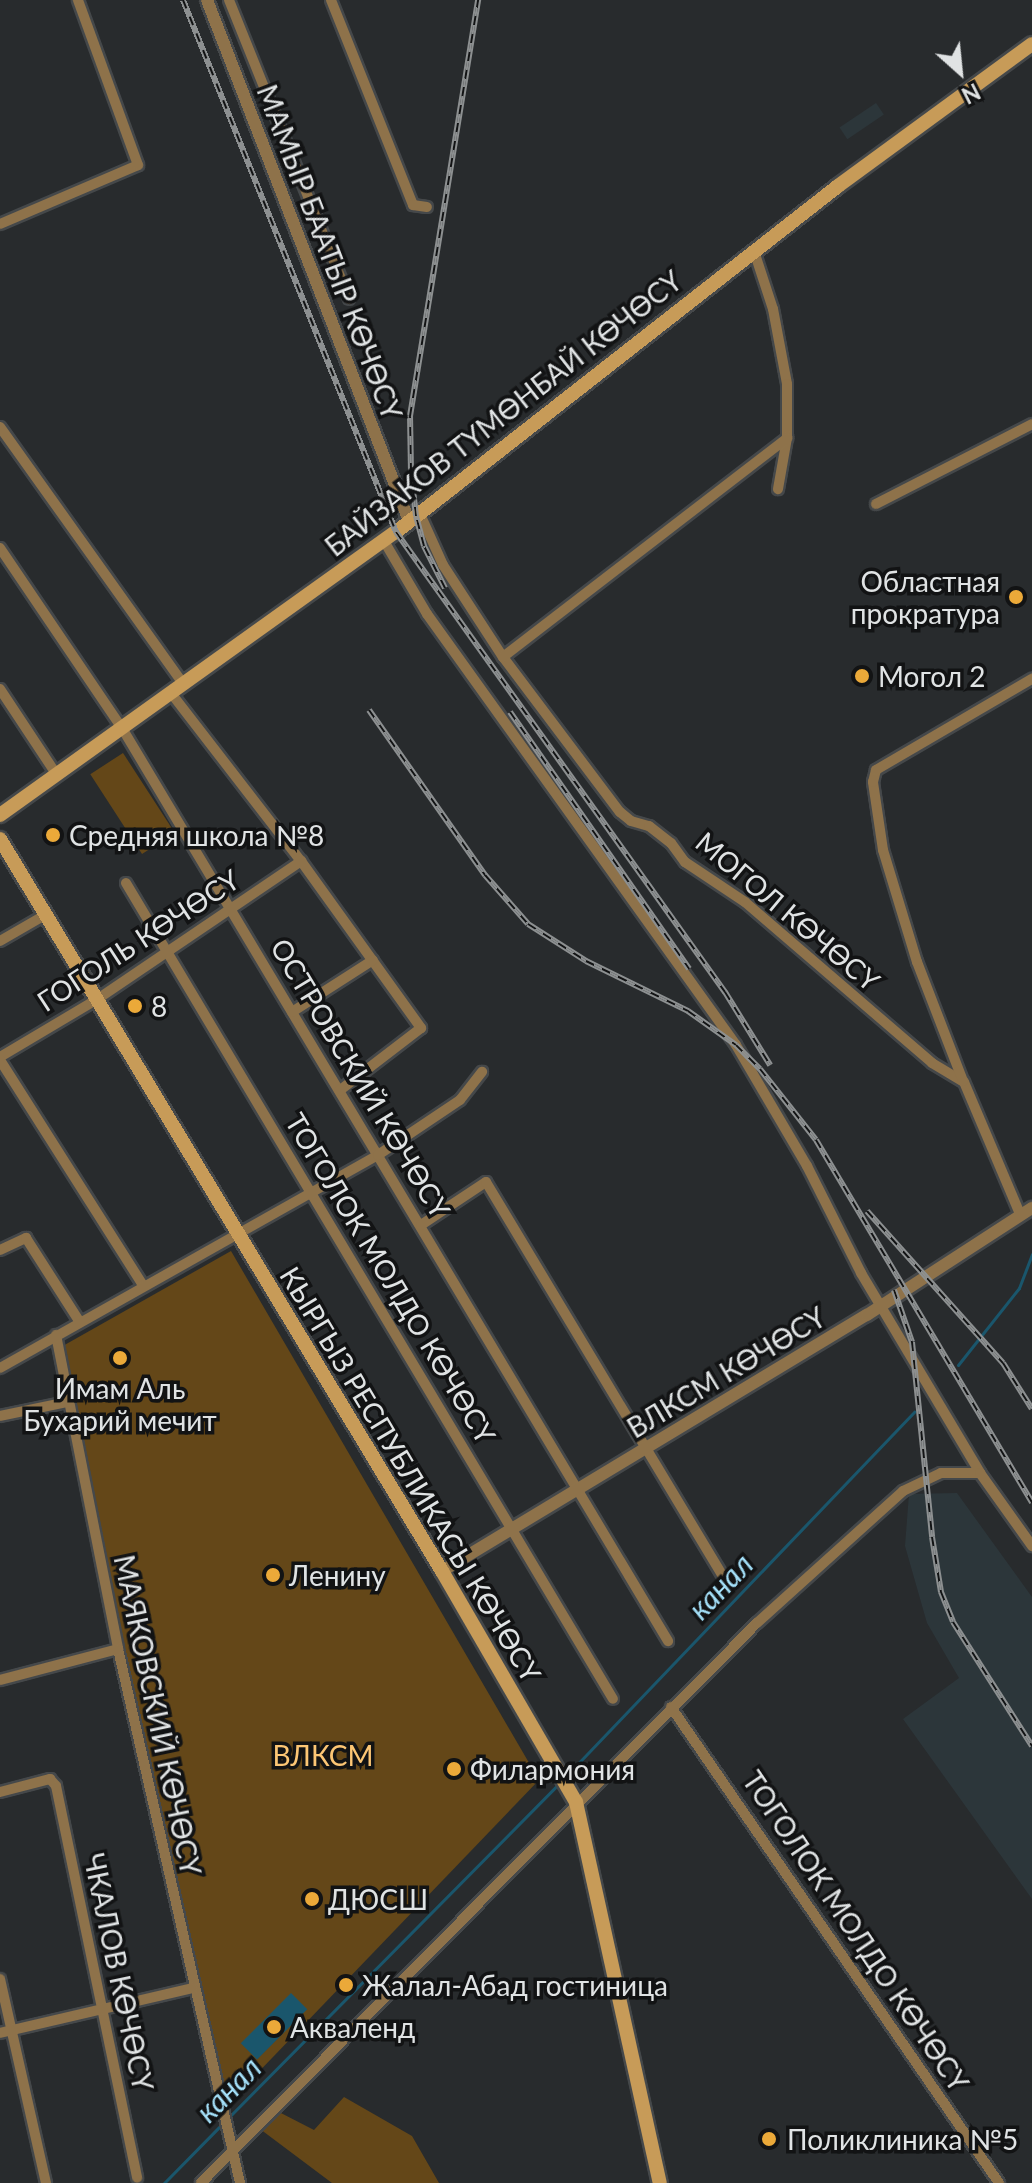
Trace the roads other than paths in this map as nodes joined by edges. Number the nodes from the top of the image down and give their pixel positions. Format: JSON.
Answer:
{"nodes":[{"id":1,"x":78,"y":0,"type":"edge"},
{"id":2,"x":207,"y":0,"type":"edge"},
{"id":3,"x":229,"y":0,"type":"edge"},
{"id":4,"x":331,"y":0,"type":"edge"},
{"id":5,"x":1032,"y":44,"type":"edge"},
{"id":6,"x":427,"y":207,"type":"dead end"},
{"id":7,"x":0,"y":224,"type":"edge"},
{"id":8,"x":754,"y":251,"type":"junction"},
{"id":9,"x":349,"y":299,"type":"dead end"},
{"id":10,"x":1032,"y":424,"type":"edge"},
{"id":11,"x":0,"y":427,"type":"edge"},
{"id":12,"x":787,"y":438,"type":"junction"},
{"id":13,"x":778,"y":489,"type":"dead end"},
{"id":14,"x":876,"y":504,"type":"dead end"},
{"id":15,"x":414,"y":518,"type":"junction"},
{"id":16,"x":384,"y":541,"type":"junction"},
{"id":17,"x":0,"y":548,"type":"edge"},
{"id":18,"x":503,"y":657,"type":"junction"},
{"id":19,"x":1032,"y":679,"type":"edge"},
{"id":20,"x":177,"y":688,"type":"junction"},
{"id":21,"x":0,"y":689,"type":"edge"},
{"id":22,"x":122,"y":728,"type":"junction"},
{"id":23,"x":57,"y":775,"type":"junction"},
{"id":24,"x":0,"y":815,"type":"edge"},
{"id":25,"x":0,"y":839,"type":"edge"},
{"id":26,"x":301,"y":861,"type":"junction"},
{"id":27,"x":126,"y":883,"type":"dead end"},
{"id":28,"x":231,"y":910,"type":"junction"},
{"id":29,"x":45,"y":915,"type":"junction"},
{"id":30,"x":0,"y":941,"type":"edge"},
{"id":31,"x":169,"y":951,"type":"junction"},
{"id":32,"x":373,"y":960,"type":"junction"},
{"id":33,"x":96,"y":1000,"type":"junction"},
{"id":34,"x":292,"y":1012,"type":"junction"},
{"id":35,"x":0,"y":1059,"type":"edge"},
{"id":36,"x":482,"y":1072,"type":"dead end"},
{"id":37,"x":964,"y":1082,"type":"junction"},
{"id":38,"x":339,"y":1091,"type":"junction"},
{"id":39,"x":378,"y":1155,"type":"junction"},
{"id":40,"x":312,"y":1192,"type":"junction"},
{"id":41,"x":1026,"y":1211,"type":"edge"},
{"id":42,"x":421,"y":1225,"type":"junction"},
{"id":43,"x":235,"y":1233,"type":"junction"},
{"id":44,"x":0,"y":1250,"type":"edge"},
{"id":45,"x":143,"y":1285,"type":"junction"},
{"id":46,"x":880,"y":1306,"type":"junction"},
{"id":47,"x":79,"y":1321,"type":"junction"},
{"id":48,"x":56,"y":1335,"type":"junction"},
{"id":49,"x":0,"y":1368,"type":"edge"},
{"id":50,"x":67,"y":1402,"type":"junction"},
{"id":51,"x":0,"y":1416,"type":"edge"},
{"id":52,"x":646,"y":1450,"type":"junction"},
{"id":53,"x":980,"y":1473,"type":"junction"},
{"id":54,"x":578,"y":1489,"type":"junction"},
{"id":55,"x":511,"y":1528,"type":"junction"},
{"id":56,"x":1032,"y":1546,"type":"edge"},
{"id":57,"x":442,"y":1571,"type":"junction"},
{"id":58,"x":726,"y":1581,"type":"dead end"},
{"id":59,"x":668,"y":1641,"type":"dead end"},
{"id":60,"x":118,"y":1649,"type":"junction"},
{"id":61,"x":0,"y":1680,"type":"edge"},
{"id":62,"x":613,"y":1699,"type":"dead end"},
{"id":63,"x":671,"y":1707,"type":"junction"},
{"id":64,"x":0,"y":1792,"type":"edge"},
{"id":65,"x":576,"y":1802,"type":"junction"},
{"id":66,"x":0,"y":1979,"type":"edge"},
{"id":67,"x":193,"y":1988,"type":"junction"},
{"id":68,"x":102,"y":2008,"type":"junction"},
{"id":69,"x":5,"y":2032,"type":"edge"},
{"id":70,"x":234,"y":2150,"type":"junction"},
{"id":71,"x":137,"y":2178,"type":"dead end"},
{"id":72,"x":46,"y":2183,"type":"edge"},
{"id":73,"x":201,"y":2183,"type":"edge"},
{"id":74,"x":240,"y":2183,"type":"edge"},
{"id":75,"x":660,"y":2183,"type":"edge"},
{"id":76,"x":999,"y":2183,"type":"edge"}],
"edges":[{"from":1,"to":7,"type":"street"},
{"from":2,"to":15,"type":"street","name":"МАМЫР БААТЫР КӨЧӨСҮ"},
{"from":3,"to":9,"type":"street"},
{"from":4,"to":6,"type":"street"},
{"from":5,"to":8,"type":"main road","name":"БАЙЗАКОВ ТҮМӨНБАЙ КӨЧӨСҮ"},
{"from":8,"to":12,"type":"street"},
{"from":8,"to":15,"type":"main road","name":"БАЙЗАКОВ ТҮМӨНБАЙ КӨЧӨСҮ"},
{"from":10,"to":14,"type":"street"},
{"from":11,"to":20,"type":"street"},
{"from":12,"to":13,"type":"street"},
{"from":12,"to":18,"type":"street"},
{"from":15,"to":16,"type":"main road","name":"БАЙЗАКОВ ТҮМӨНБАЙ КӨЧӨСҮ"},
{"from":15,"to":18,"type":"street","name":"МОГОЛ КӨЧӨСҮ"},
{"from":16,"to":20,"type":"main road","name":"БАЙЗАКОВ ТҮМӨНБАЙ КӨЧӨСҮ"},
{"from":16,"to":46,"type":"street"},
{"from":17,"to":22,"type":"street","name":"ОСТРОВСКИЙ КӨЧӨСҮ"},
{"from":18,"to":37,"type":"street","name":"МОГОЛ КӨЧӨСҮ"},
{"from":19,"to":37,"type":"street"},
{"from":20,"to":22,"type":"main road","name":"БАЙЗАКОВ ТҮМӨНБАЙ КӨЧӨСҮ"},
{"from":20,"to":26,"type":"street"},
{"from":21,"to":23,"type":"street"},
{"from":22,"to":23,"type":"main road","name":"БАЙЗАКОВ ТҮМӨНБАЙ КӨЧӨСҮ"},
{"from":22,"to":28,"type":"street","name":"ОСТРОВСКИЙ КӨЧӨСҮ"},
{"from":23,"to":24,"type":"main road","name":"БАЙЗАКОВ ТҮМӨНБАЙ КӨЧӨСҮ"},
{"from":25,"to":29,"type":"main road","name":"КЫРГЫЗ РЕСПУБЛИКАСЫ КӨЧӨСҮ"},
{"from":26,"to":28,"type":"street","name":"ГОГОЛЬ КӨЧӨСҮ"},
{"from":26,"to":32,"type":"street"},
{"from":27,"to":31,"type":"street","name":"ТОГОЛОК МОЛДО КӨЧӨСҮ"},
{"from":28,"to":31,"type":"street","name":"ГОГОЛЬ КӨЧӨСҮ"},
{"from":28,"to":34,"type":"street","name":"ОСТРОВСКИЙ КӨЧӨСҮ"},
{"from":29,"to":30,"type":"street"},
{"from":29,"to":33,"type":"main road","name":"КЫРГЫЗ РЕСПУБЛИКАСЫ КӨЧӨСҮ"},
{"from":31,"to":33,"type":"street","name":"ГОГОЛЬ КӨЧӨСҮ"},
{"from":31,"to":40,"type":"street","name":"ТОГОЛОК МОЛДО КӨЧӨСҮ"},
{"from":32,"to":34,"type":"street"},
{"from":32,"to":38,"type":"street"},
{"from":33,"to":35,"type":"street","name":"ГОГОЛЬ КӨЧӨСҮ"},
{"from":33,"to":43,"type":"main road","name":"КЫРГЫЗ РЕСПУБЛИКАСЫ КӨЧӨСҮ"},
{"from":34,"to":38,"type":"street","name":"ОСТРОВСКИЙ КӨЧӨСҮ"},
{"from":35,"to":45,"type":"street"},
{"from":36,"to":39,"type":"street"},
{"from":37,"to":41,"type":"street"},
{"from":38,"to":39,"type":"street","name":"ОСТРОВСКИЙ КӨЧӨСҮ"},
{"from":39,"to":40,"type":"street"},
{"from":39,"to":42,"type":"street","name":"ОСТРОВСКИЙ КӨЧӨСҮ"},
{"from":40,"to":43,"type":"street"},
{"from":40,"to":55,"type":"street","name":"ТОГОЛОК МОЛДО КӨЧӨСҮ"},
{"from":41,"to":46,"type":"street","name":"ВЛКСМ КӨЧӨСҮ"},
{"from":42,"to":52,"type":"street"},
{"from":42,"to":54,"type":"street","name":"ОСТРОВСКИЙ КӨЧӨСҮ"},
{"from":43,"to":45,"type":"street"},
{"from":43,"to":57,"type":"main road","name":"КЫРГЫЗ РЕСПУБЛИКАСЫ КӨЧӨСҮ"},
{"from":44,"to":47,"type":"street"},
{"from":45,"to":47,"type":"street"},
{"from":46,"to":52,"type":"street","name":"ВЛКСМ КӨЧӨСҮ"},
{"from":46,"to":53,"type":"street"},
{"from":47,"to":48,"type":"street"},
{"from":48,"to":49,"type":"street"},
{"from":48,"to":50,"type":"street","name":"МАЯКОВСКИЙ КӨЧӨСҮ"},
{"from":50,"to":51,"type":"street"},
{"from":50,"to":60,"type":"street","name":"МАЯКОВСКИЙ КӨЧӨСҮ"},
{"from":52,"to":54,"type":"street","name":"ВЛКСМ КӨЧӨСҮ"},
{"from":52,"to":58,"type":"street"},
{"from":53,"to":56,"type":"street"},
{"from":53,"to":63,"type":"street"},
{"from":54,"to":55,"type":"street","name":"ВЛКСМ КӨЧӨСҮ"},
{"from":54,"to":59,"type":"street","name":"ОСТРОВСКИЙ КӨЧӨСҮ"},
{"from":55,"to":57,"type":"street","name":"ВЛКСМ КӨЧӨСҮ"},
{"from":55,"to":62,"type":"street","name":"ТОГОЛОК МОЛДО КӨЧӨСҮ"},
{"from":57,"to":65,"type":"main road","name":"КЫРГЫЗ РЕСПУБЛИКАСЫ КӨЧӨСҮ"},
{"from":60,"to":61,"type":"street"},
{"from":60,"to":67,"type":"street","name":"МАЯКОВСКИЙ КӨЧӨСҮ"},
{"from":63,"to":65,"type":"street"},
{"from":63,"to":76,"type":"street","name":"ТОГОЛОК МОЛДО КӨЧӨСҮ"},
{"from":64,"to":68,"type":"street","name":"ЧКАЛОВ КӨЧӨСҮ"},
{"from":65,"to":70,"type":"street"},
{"from":65,"to":75,"type":"main road","name":"КЫРГЫЗ РЕСПУБЛИКАСЫ КӨЧӨСҮ"},
{"from":66,"to":69,"type":"street"},
{"from":67,"to":68,"type":"street"},
{"from":67,"to":70,"type":"street","name":"МАЯКОВСКИЙ КӨЧӨСҮ"},
{"from":68,"to":69,"type":"street"},
{"from":68,"to":71,"type":"street","name":"ЧКАЛОВ КӨЧӨСҮ"},
{"from":69,"to":72,"type":"street"},
{"from":70,"to":73,"type":"street"},
{"from":70,"to":74,"type":"street"}]}
